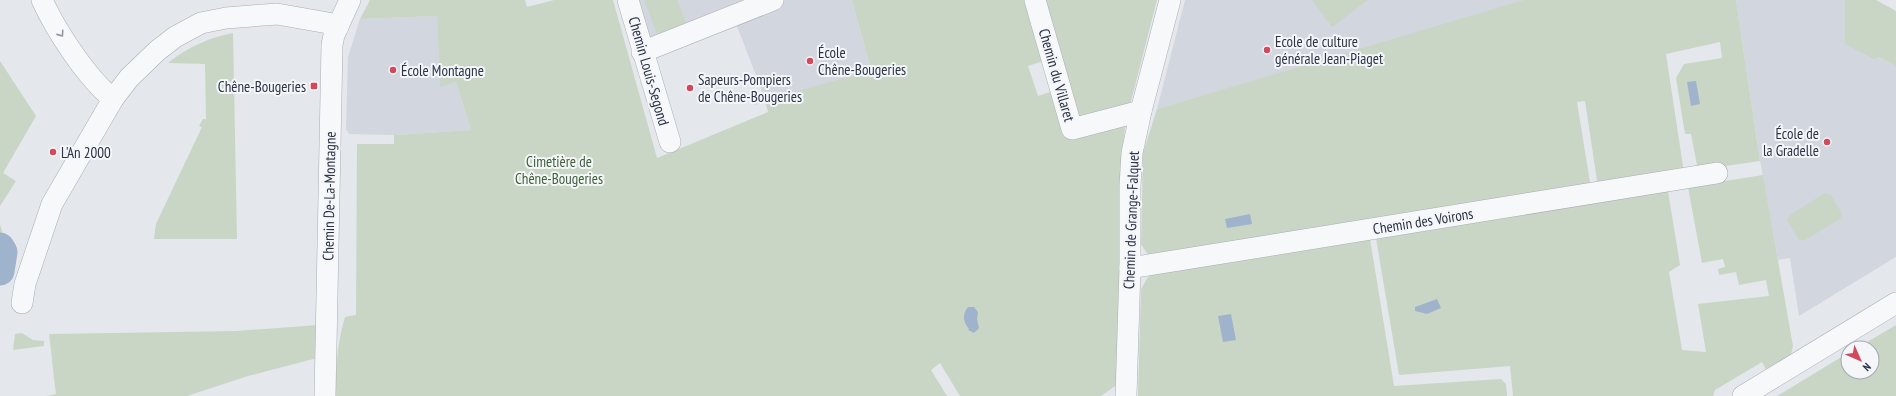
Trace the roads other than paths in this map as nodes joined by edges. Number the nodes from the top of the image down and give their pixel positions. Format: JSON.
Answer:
{"nodes":[{"id":1,"x":42,"y":0,"type":"edge"},
{"id":2,"x":56,"y":0,"type":"edge"},
{"id":3,"x":350,"y":0,"type":"edge"},
{"id":4,"x":628,"y":0,"type":"edge"},
{"id":5,"x":773,"y":0,"type":"edge"},
{"id":6,"x":1035,"y":0,"type":"edge"},
{"id":7,"x":1170,"y":0,"type":"edge"},
{"id":8,"x":338,"y":27,"type":"junction"},
{"id":9,"x":642,"y":52,"type":"junction"},
{"id":10,"x":116,"y":94,"type":"junction"},
{"id":11,"x":1140,"y":111,"type":"junction"},
{"id":12,"x":670,"y":142,"type":"dead end"},
{"id":13,"x":1717,"y":173,"type":"dead end"},
{"id":14,"x":1130,"y":268,"type":"junction"},
{"id":15,"x":22,"y":303,"type":"dead end"},
{"id":16,"x":1896,"y":303,"type":"edge"},
{"id":17,"x":325,"y":396,"type":"edge"},
{"id":18,"x":1126,"y":396,"type":"edge"},
{"id":19,"x":1743,"y":396,"type":"edge"}],
"edges":[{"from":1,"to":10,"type":"street","one_way":true},
{"from":2,"to":10,"type":"street"},
{"from":3,"to":8,"type":"street","name":"Chemin De-La-Montagne"},
{"from":4,"to":9,"type":"street","name":"Chemin Louis-Segond"},
{"from":5,"to":9,"type":"street"},
{"from":6,"to":11,"type":"street","name":"Chemin du Villaret"},
{"from":7,"to":11,"type":"street","name":"Chemin de Grange-Falquet"},
{"from":8,"to":10,"type":"street"},
{"from":8,"to":17,"type":"street","name":"Chemin De-La-Montagne"},
{"from":9,"to":12,"type":"street","name":"Chemin Louis-Segond"},
{"from":10,"to":15,"type":"street"},
{"from":11,"to":14,"type":"street","name":"Chemin de Grange-Falquet"},
{"from":13,"to":14,"type":"street","name":"Chemin des Voirons"},
{"from":14,"to":18,"type":"street","name":"Chemin de Grange-Falquet"},
{"from":16,"to":19,"type":"street"}]}
